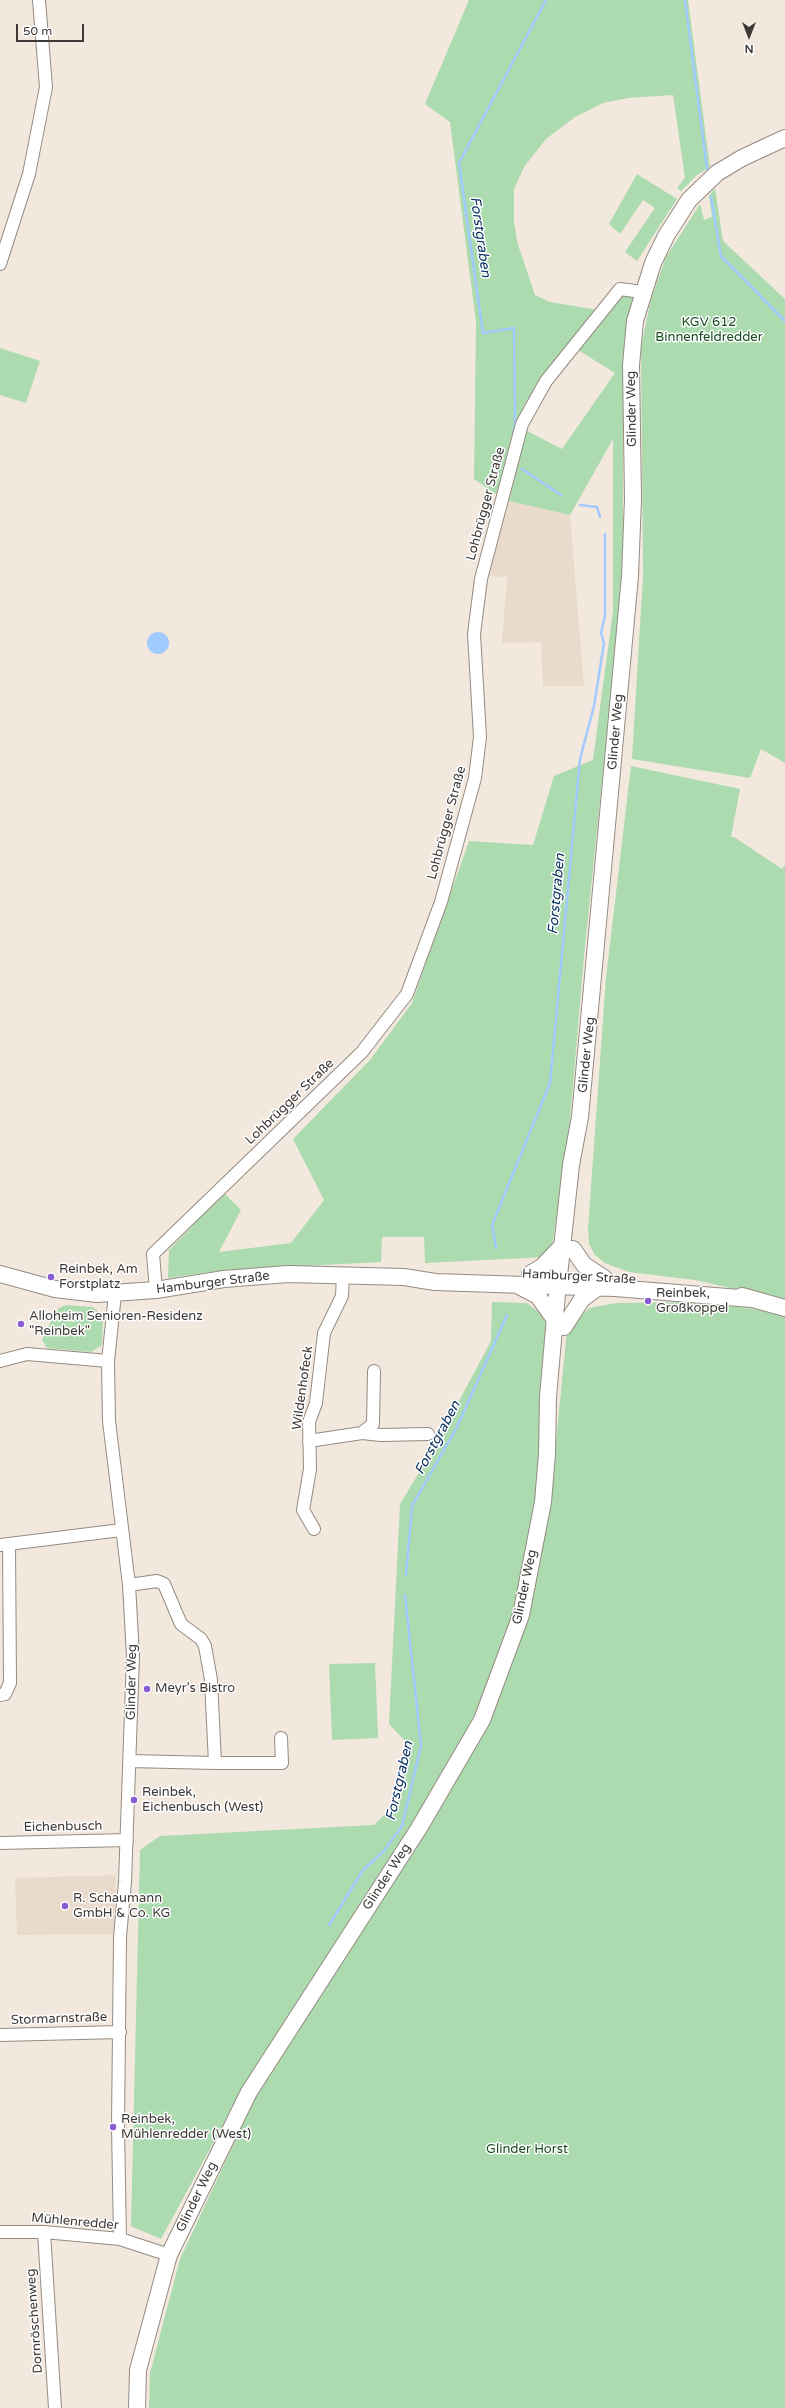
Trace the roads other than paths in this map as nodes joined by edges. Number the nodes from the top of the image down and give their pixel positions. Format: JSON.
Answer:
{"nodes":[{"id":1,"x":39,"y":0,"type":"edge"},
{"id":2,"x":785,"y":138,"type":"edge"},
{"id":3,"x":0,"y":264,"type":"edge"},
{"id":4,"x":642,"y":292,"type":"junction"},
{"id":5,"x":568,"y":1247,"type":"junction"},
{"id":6,"x":0,"y":1274,"type":"edge"},
{"id":7,"x":530,"y":1274,"type":"junction"},
{"id":8,"x":344,"y":1276,"type":"junction"},
{"id":9,"x":404,"y":1277,"type":"junction"},
{"id":10,"x":564,"y":1281,"type":"junction"},
{"id":11,"x":600,"y":1283,"type":"junction"},
{"id":12,"x":511,"y":1284,"type":"junction"},
{"id":13,"x":156,"y":1290,"type":"junction"},
{"id":14,"x":115,"y":1294,"type":"junction"},
{"id":15,"x":785,"y":1308,"type":"edge"},
{"id":16,"x":560,"y":1323,"type":"junction"},
{"id":17,"x":0,"y":1361,"type":"edge"},
{"id":18,"x":108,"y":1361,"type":"junction"},
{"id":19,"x":374,"y":1371,"type":"dead end"},
{"id":20,"x":362,"y":1433,"type":"junction"},
{"id":21,"x":428,"y":1434,"type":"dead end"},
{"id":22,"x":310,"y":1441,"type":"junction"},
{"id":23,"x":314,"y":1529,"type":"dead end"},
{"id":24,"x":121,"y":1530,"type":"junction"},
{"id":25,"x":4,"y":1544,"type":"edge"},
{"id":26,"x":129,"y":1585,"type":"junction"},
{"id":27,"x":0,"y":1695,"type":"edge"},
{"id":28,"x":281,"y":1738,"type":"dead end"},
{"id":29,"x":130,"y":1761,"type":"junction"},
{"id":30,"x":215,"y":1763,"type":"junction"},
{"id":31,"x":127,"y":1840,"type":"junction"},
{"id":32,"x":0,"y":1843,"type":"edge"},
{"id":33,"x":120,"y":2032,"type":"junction"},
{"id":34,"x":0,"y":2035,"type":"edge"},
{"id":35,"x":0,"y":2232,"type":"edge"},
{"id":36,"x":44,"y":2232,"type":"junction"},
{"id":37,"x":120,"y":2239,"type":"junction"},
{"id":38,"x":169,"y":2255,"type":"junction"},
{"id":39,"x":55,"y":2408,"type":"edge"},
{"id":40,"x":137,"y":2408,"type":"edge"}],
"edges":[{"from":1,"to":3,"type":"street"},
{"from":2,"to":4,"type":"main road","name":"Glinder Weg"},
{"from":4,"to":5,"type":"main road","name":"Glinder Weg"},
{"from":4,"to":13,"type":"street","name":"Lohbrügger Straße"},
{"from":5,"to":7,"type":"main road"},
{"from":5,"to":10,"type":"main road","name":"Glinder Weg"},
{"from":5,"to":11,"type":"main road"},
{"from":6,"to":14,"type":"main road","name":"Hamburger Straße"},
{"from":7,"to":9,"type":"main road","name":"Hamburger Straße"},
{"from":7,"to":10,"type":"main road","name":"Hamburger Straße"},
{"from":8,"to":9,"type":"main road","name":"Hamburger Straße"},
{"from":8,"to":13,"type":"main road","name":"Hamburger Straße"},
{"from":8,"to":22,"type":"street","name":"Wildenhofeck"},
{"from":9,"to":12,"type":"main road","name":"Hamburger Straße"},
{"from":10,"to":11,"type":"main road","name":"Hamburger Straße"},
{"from":10,"to":12,"type":"main road","name":"Hamburger Straße"},
{"from":10,"to":16,"type":"main road","name":"Glinder Weg"},
{"from":11,"to":15,"type":"main road","name":"Hamburger Straße"},
{"from":11,"to":16,"type":"main road"},
{"from":12,"to":16,"type":"main road"},
{"from":13,"to":14,"type":"main road","name":"Hamburger Straße"},
{"from":14,"to":18,"type":"street","name":"Glinder Weg"},
{"from":16,"to":38,"type":"main road","name":"Glinder Weg"},
{"from":17,"to":18,"type":"street"},
{"from":18,"to":24,"type":"street","name":"Glinder Weg"},
{"from":19,"to":20,"type":"street"},
{"from":20,"to":21,"type":"street"},
{"from":20,"to":22,"type":"street"},
{"from":22,"to":23,"type":"street","name":"Wildenhofeck"},
{"from":24,"to":25,"type":"street"},
{"from":24,"to":26,"type":"street","name":"Glinder Weg"},
{"from":25,"to":27,"type":"street"},
{"from":26,"to":29,"type":"street","name":"Glinder Weg"},
{"from":26,"to":30,"type":"street"},
{"from":28,"to":30,"type":"street"},
{"from":29,"to":30,"type":"street"},
{"from":29,"to":31,"type":"street","name":"Glinder Weg"},
{"from":31,"to":32,"type":"street","name":"Eichenbusch"},
{"from":31,"to":33,"type":"street","name":"Glinder Weg"},
{"from":33,"to":34,"type":"street","name":"Stormarnstraße"},
{"from":33,"to":37,"type":"street","name":"Glinder Weg"},
{"from":35,"to":36,"type":"street","name":"Mühlenredder"},
{"from":36,"to":37,"type":"street","name":"Mühlenredder"},
{"from":36,"to":39,"type":"street","name":"Dornröschenweg"},
{"from":37,"to":38,"type":"street","name":"Mühlenredder"},
{"from":38,"to":40,"type":"main road","name":"Glinder Weg"}]}
